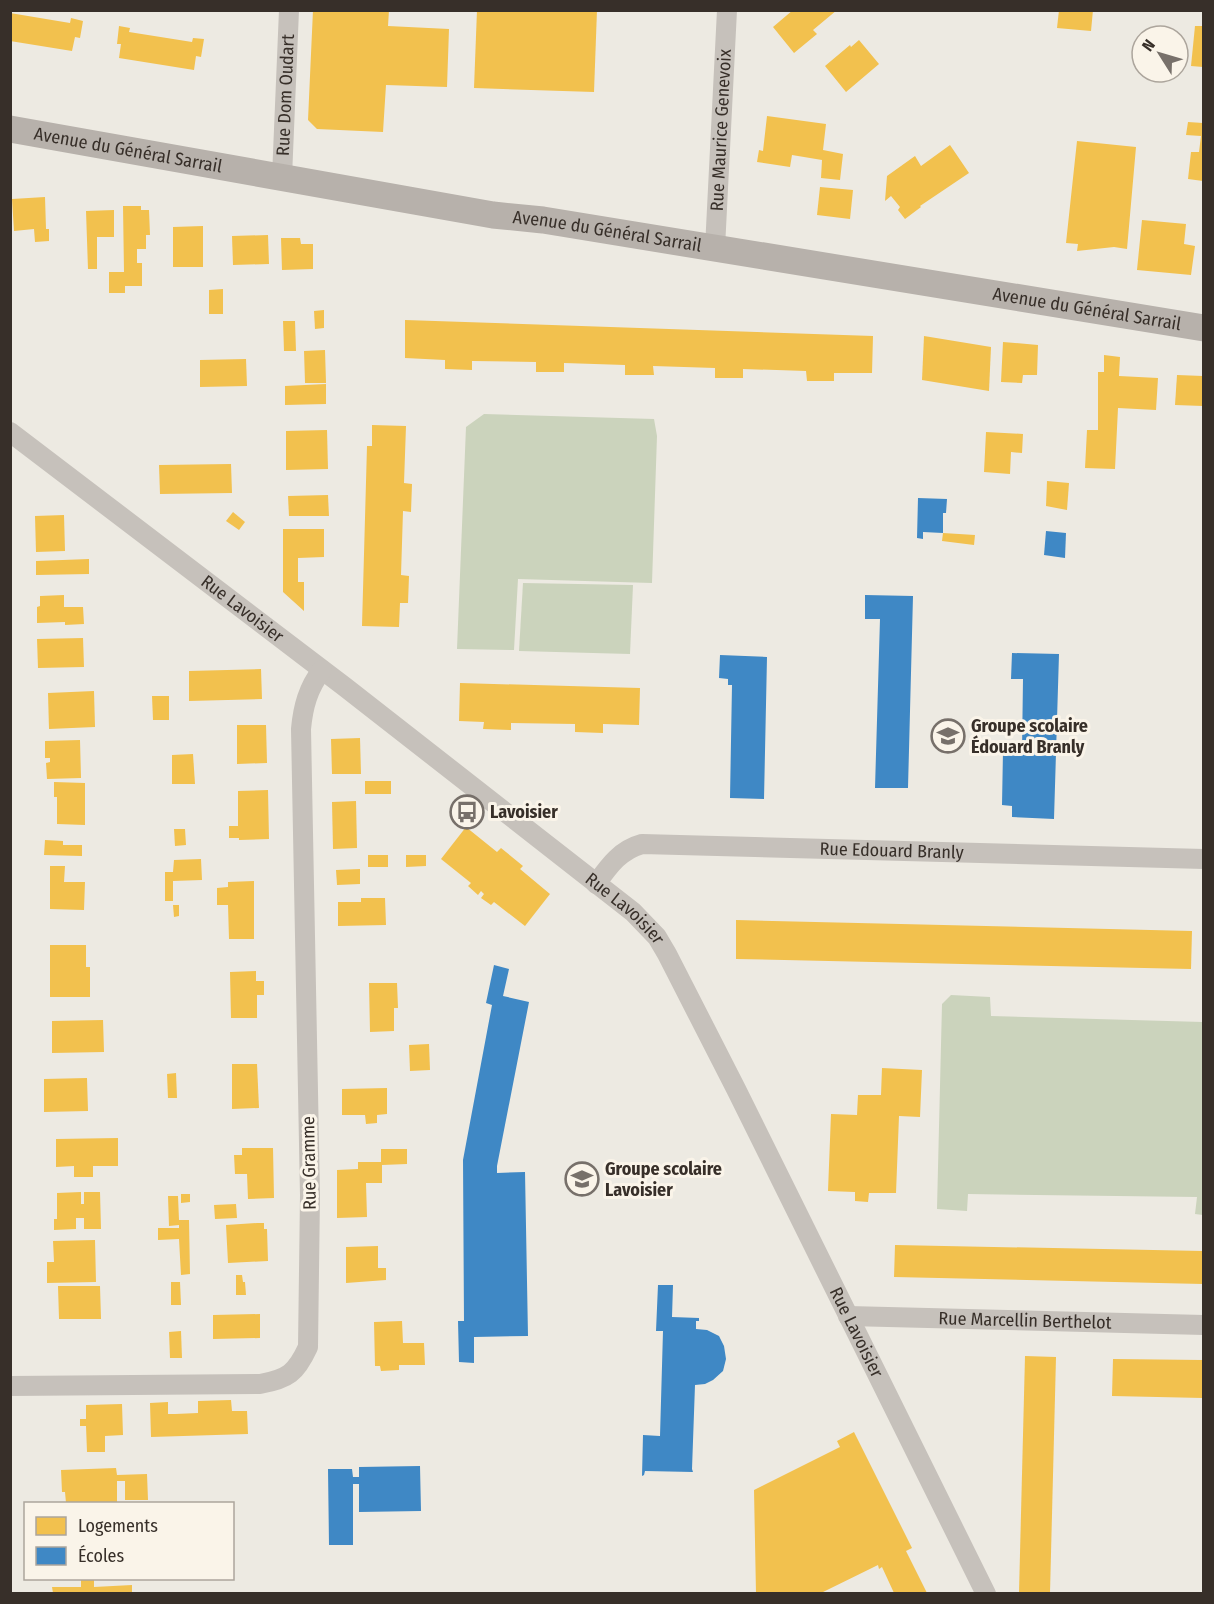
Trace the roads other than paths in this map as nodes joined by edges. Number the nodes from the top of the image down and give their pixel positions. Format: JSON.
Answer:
{"nodes":[{"id":1,"x":289,"y":10,"type":"edge"},
{"id":2,"x":727,"y":10,"type":"edge"},
{"id":3,"x":10,"y":129,"type":"edge"},
{"id":4,"x":282,"y":177,"type":"junction"},
{"id":5,"x":715,"y":248,"type":"junction"},
{"id":6,"x":1203,"y":328,"type":"edge"},
{"id":7,"x":10,"y":432,"type":"edge"},
{"id":8,"x":322,"y":670,"type":"junction"},
{"id":9,"x":1203,"y":859,"type":"edge"},
{"id":10,"x":596,"y":884,"type":"junction"},
{"id":11,"x":848,"y":1316,"type":"junction"},
{"id":12,"x":1203,"y":1324,"type":"edge"},
{"id":13,"x":10,"y":1386,"type":"edge"},
{"id":14,"x":986,"y":1593,"type":"edge"}],
"edges":[{"from":1,"to":4,"type":"street","name":"Rue Dom Oudart"},
{"from":2,"to":5,"type":"street","name":"Rue Maurice Genevoix"},
{"from":3,"to":4,"type":"main road","name":"Avenue du Général Sarrail"},
{"from":4,"to":5,"type":"main road","name":"Avenue du Général Sarrail"},
{"from":5,"to":6,"type":"main road","name":"Avenue du Général Sarrail"},
{"from":7,"to":8,"type":"street","name":"Rue Lavoisier"},
{"from":8,"to":10,"type":"street","name":"Rue Lavoisier"},
{"from":8,"to":13,"type":"street","name":"Rue Gramme"},
{"from":9,"to":10,"type":"street","name":"Rue Edouard Branly"},
{"from":10,"to":11,"type":"street","name":"Rue Lavoisier"},
{"from":11,"to":12,"type":"street","name":"Rue Marcellin Berthelot"},
{"from":11,"to":14,"type":"street","name":"Rue Lavoisier"}]}
